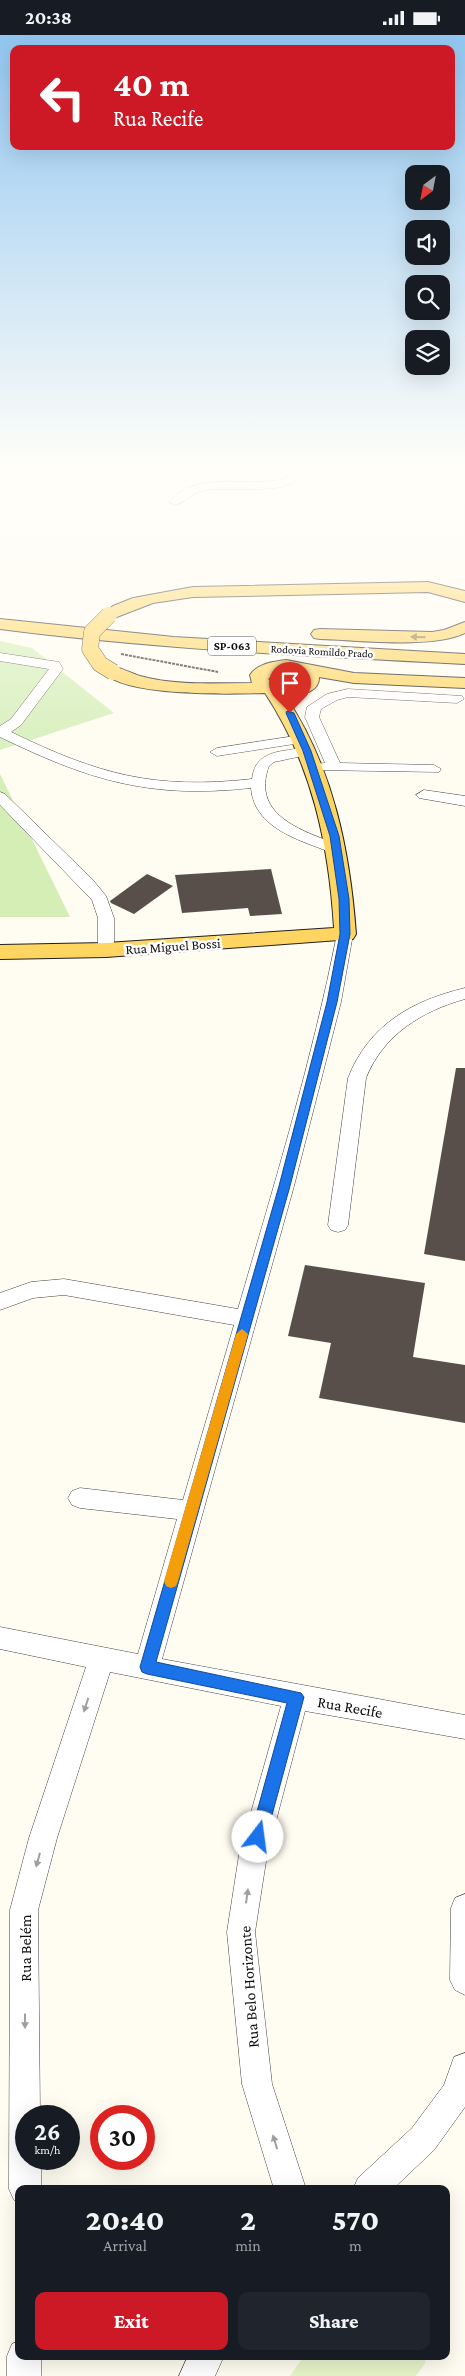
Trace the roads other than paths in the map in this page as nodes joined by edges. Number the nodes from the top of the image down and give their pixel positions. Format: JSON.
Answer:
{"nodes":[{"id":1,"x":465,"y":597,"type":"edge"},
{"id":2,"x":0,"y":620,"type":"edge"},
{"id":3,"x":0,"y":624,"type":"edge"},
{"id":4,"x":465,"y":627,"type":"edge"},
{"id":5,"x":268,"y":632,"type":"dead end"},
{"id":6,"x":132,"y":633,"type":"junction"},
{"id":7,"x":306,"y":633,"type":"dead end"},
{"id":8,"x":0,"y":657,"type":"edge"},
{"id":9,"x":464,"y":659,"type":"edge"},
{"id":10,"x":304,"y":681,"type":"junction"},
{"id":11,"x":465,"y":683,"type":"edge"},
{"id":12,"x":266,"y":684,"type":"junction"},
{"id":13,"x":457,"y":699,"type":"dead end"},
{"id":14,"x":290,"y":713,"type":"junction"},
{"id":15,"x":0,"y":732,"type":"edge"},
{"id":16,"x":235,"y":749,"type":"junction"},
{"id":17,"x":217,"y":752,"type":"dead end"},
{"id":18,"x":307,"y":752,"type":"junction"},
{"id":19,"x":263,"y":762,"type":"junction"},
{"id":20,"x":334,"y":767,"type":"junction"},
{"id":21,"x":434,"y":769,"type":"dead end"},
{"id":22,"x":258,"y":783,"type":"junction"},
{"id":23,"x":424,"y":795,"type":"dead end"},
{"id":24,"x":0,"y":797,"type":"edge"},
{"id":25,"x":465,"y":801,"type":"edge"},
{"id":26,"x":336,"y":849,"type":"junction"},
{"id":27,"x":345,"y":934,"type":"junction"},
{"id":28,"x":106,"y":950,"type":"junction"},
{"id":29,"x":0,"y":952,"type":"edge"},
{"id":30,"x":465,"y":993,"type":"edge"},
{"id":31,"x":338,"y":1225,"type":"dead end"},
{"id":32,"x":0,"y":1302,"type":"edge"},
{"id":33,"x":246,"y":1319,"type":"junction"},
{"id":34,"x":80,"y":1498,"type":"dead end"},
{"id":35,"x":192,"y":1511,"type":"junction"},
{"id":36,"x":0,"y":1638,"type":"edge"},
{"id":37,"x":101,"y":1659,"type":"junction"},
{"id":38,"x":147,"y":1667,"type":"junction"},
{"id":39,"x":296,"y":1697,"type":"junction"},
{"id":40,"x":465,"y":1727,"type":"edge"},
{"id":41,"x":465,"y":1908,"type":"edge"},
{"id":42,"x":465,"y":1980,"type":"edge"},
{"id":43,"x":465,"y":2068,"type":"edge"},
{"id":44,"x":25,"y":2185,"type":"edge"},
{"id":45,"x":289,"y":2185,"type":"edge"},
{"id":46,"x":373,"y":2185,"type":"edge"},
{"id":47,"x":24,"y":2360,"type":"edge"},
{"id":48,"x":205,"y":2360,"type":"edge"},
{"id":49,"x":24,"y":2376,"type":"edge"},
{"id":50,"x":196,"y":2376,"type":"edge"}],
"edges":[{"from":1,"to":12,"type":"main road","bridge":true},
{"from":2,"to":6,"type":"main road","name":"Rodovia Romildo Prado","number":"SP-063"},
{"from":3,"to":9,"type":"main road","name":"Rodovia Romildo Prado","number":"SP-063"},
{"from":4,"to":7,"type":"main road","one_way":true},
{"from":5,"to":6,"type":"main road"},
{"from":6,"to":9,"type":"main road","name":"Rodovia Romildo Prado","number":"SP-063"},
{"from":8,"to":15,"type":"street"},
{"from":10,"to":11,"type":"main road"},
{"from":10,"to":12,"type":"main road"},
{"from":10,"to":12,"type":"main road"},
{"from":10,"to":14,"type":"main road"},
{"from":12,"to":14,"type":"main road"},
{"from":13,"to":20,"type":"street"},
{"from":14,"to":18,"type":"main road"},
{"from":15,"to":22,"type":"street"},
{"from":16,"to":17,"type":"street"},
{"from":16,"to":18,"type":"street"},
{"from":16,"to":19,"type":"street"},
{"from":18,"to":19,"type":"street"},
{"from":18,"to":20,"type":"street"},
{"from":18,"to":26,"type":"main road"},
{"from":19,"to":22,"type":"street"},
{"from":20,"to":21,"type":"street"},
{"from":22,"to":26,"type":"street"},
{"from":23,"to":25,"type":"street"},
{"from":24,"to":28,"type":"street"},
{"from":26,"to":27,"type":"main road"},
{"from":27,"to":28,"type":"main road","name":"Rua Miguel Bossi"},
{"from":27,"to":33,"type":"street"},
{"from":28,"to":29,"type":"main road","name":"Rua Miguel Bossi"},
{"from":30,"to":31,"type":"street"},
{"from":32,"to":33,"type":"street"},
{"from":33,"to":35,"type":"street"},
{"from":34,"to":35,"type":"street"},
{"from":35,"to":38,"type":"street"},
{"from":36,"to":37,"type":"street","name":"Rua Recife"},
{"from":37,"to":38,"type":"street","name":"Rua Recife"},
{"from":37,"to":44,"type":"street","name":"Rua Belém","one_way":true},
{"from":38,"to":39,"type":"street","name":"Rua Recife"},
{"from":39,"to":40,"type":"street","name":"Rua Recife"},
{"from":45,"to":39,"type":"street","name":"Rua Belo Horizonte","one_way":true},
{"from":41,"to":42,"type":"street"},
{"from":43,"to":46,"type":"street"},
{"from":47,"to":49,"type":"street"},
{"from":48,"to":50,"type":"street"}]}
